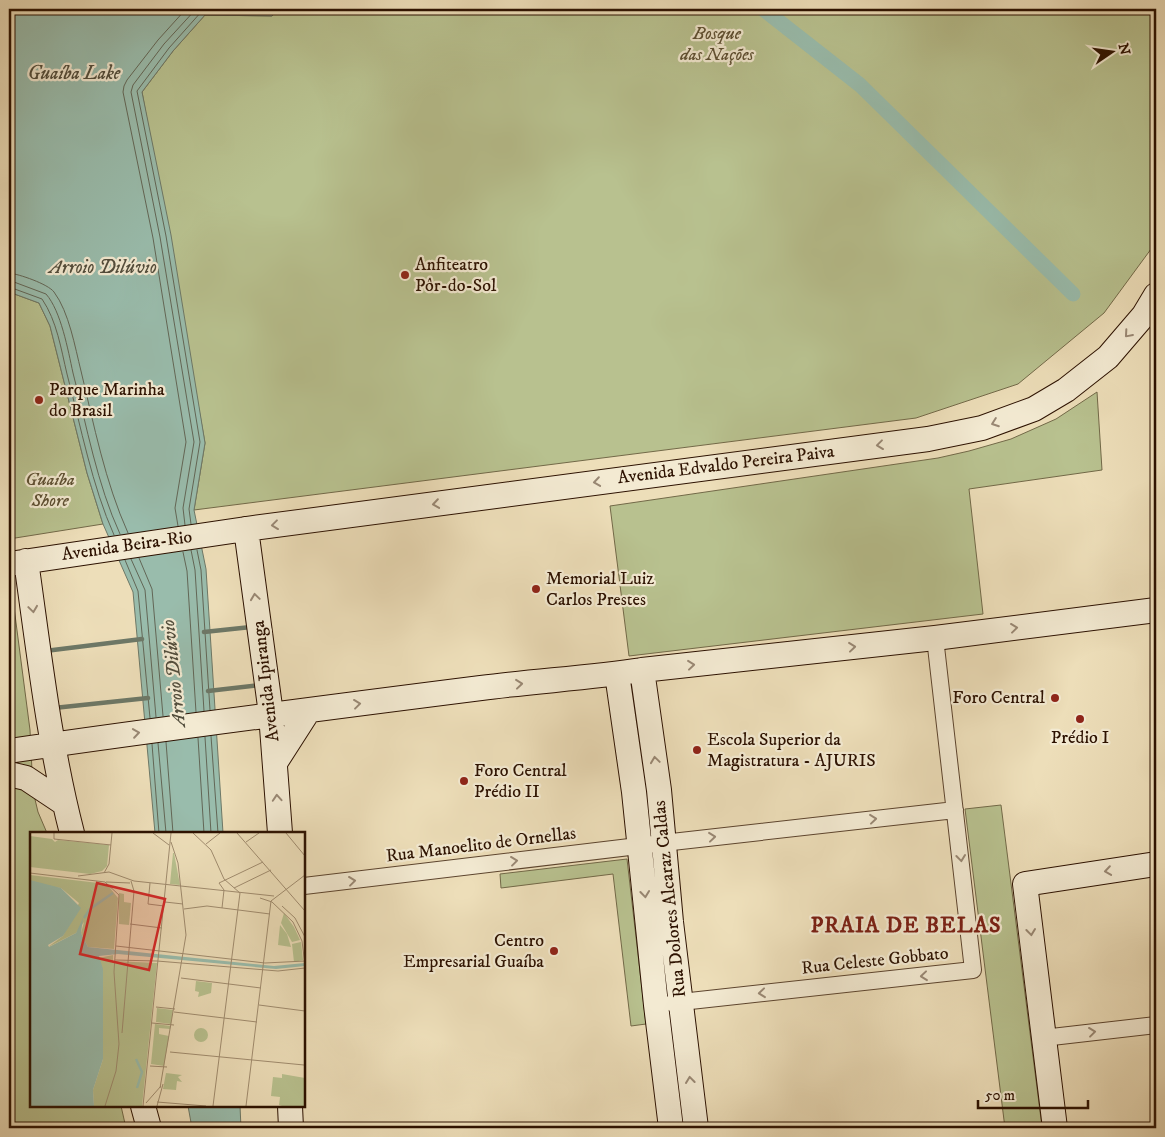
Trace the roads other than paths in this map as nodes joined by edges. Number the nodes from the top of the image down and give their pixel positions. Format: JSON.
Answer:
{"nodes":[{"id":1,"x":1156,"y":295,"type":"edge"},
{"id":2,"x":246,"y":529,"type":"junction"},
{"id":3,"x":18,"y":562,"type":"edge"},
{"id":4,"x":1156,"y":610,"type":"edge"},
{"id":5,"x":935,"y":638,"type":"junction"},
{"id":6,"x":642,"y":670,"type":"junction"},
{"id":7,"x":617,"y":674,"type":"junction"},
{"id":8,"x":309,"y":710,"type":"junction"},
{"id":9,"x":271,"y":714,"type":"junction"},
{"id":10,"x":52,"y":744,"type":"junction"},
{"id":11,"x":9,"y":751,"type":"edge"},
{"id":12,"x":275,"y":763,"type":"junction"},
{"id":13,"x":9,"y":774,"type":"edge"},
{"id":14,"x":659,"y":790,"type":"junction"},
{"id":15,"x":634,"y":792,"type":"junction"},
{"id":16,"x":65,"y":804,"type":"junction"},
{"id":17,"x":955,"y":810,"type":"junction"},
{"id":18,"x":72,"y":832,"type":"edge"},
{"id":19,"x":280,"y":832,"type":"edge"},
{"id":20,"x":664,"y":843,"type":"junction"},
{"id":21,"x":640,"y":846,"type":"junction"},
{"id":22,"x":1156,"y":864,"type":"edge"},
{"id":23,"x":305,"y":886,"type":"edge"},
{"id":24,"x":680,"y":1002,"type":"junction"},
{"id":25,"x":656,"y":1005,"type":"junction"},
{"id":26,"x":1156,"y":1025,"type":"edge"},
{"id":27,"x":1043,"y":1038,"type":"junction"},
{"id":28,"x":143,"y":1107,"type":"edge"},
{"id":29,"x":290,"y":1107,"type":"edge"},
{"id":30,"x":149,"y":1128,"type":"edge"},
{"id":31,"x":291,"y":1128,"type":"edge"},
{"id":32,"x":671,"y":1128,"type":"edge"},
{"id":33,"x":696,"y":1128,"type":"edge"},
{"id":34,"x":1055,"y":1128,"type":"edge"}],
"edges":[{"from":1,"to":2,"type":"main road","name":"Avenida Edvaldo Pereira Paiva","one_way":true},
{"from":2,"to":3,"type":"main road","name":"Avenida Beira-Rio"},
{"from":9,"to":2,"type":"main road","name":"Avenida Ipiranga","one_way":true},
{"from":3,"to":10,"type":"main road","one_way":true},
{"from":5,"to":4,"type":"main road","one_way":true},
{"from":6,"to":5,"type":"main road","one_way":true},
{"from":5,"to":17,"type":"street"},
{"from":6,"to":7,"type":"main road"},
{"from":14,"to":6,"type":"main road","name":"Rua Dolores Alcaraz Caldas","one_way":true},
{"from":8,"to":7,"type":"main road","one_way":true},
{"from":7,"to":15,"type":"main road","name":"Rua Dolores Alcaraz Caldas"},
{"from":8,"to":9,"type":"main road"},
{"from":8,"to":12,"type":"main road"},
{"from":10,"to":9,"type":"main road","one_way":true},
{"from":9,"to":12,"type":"main road","name":"Avenida Ipiranga"},
{"from":10,"to":11,"type":"main road"},
{"from":10,"to":16,"type":"main road"},
{"from":19,"to":12,"type":"main road","name":"Avenida Ipiranga","one_way":true},
{"from":13,"to":16,"type":"main road"},
{"from":14,"to":15,"type":"main road"},
{"from":14,"to":20,"type":"main road","name":"Rua Dolores Alcaraz Caldas"},
{"from":15,"to":21,"type":"main road","name":"Rua Dolores Alcaraz Caldas"},
{"from":16,"to":18,"type":"main road"},
{"from":20,"to":17,"type":"street","one_way":true},
{"from":17,"to":24,"type":"street","name":"Rua Celeste Gobbato","one_way":true},
{"from":20,"to":21,"type":"street","name":"Rua Manoelito de Ornellas"},
{"from":20,"to":24,"type":"main road","name":"Rua Dolores Alcaraz Caldas"},
{"from":23,"to":21,"type":"street","name":"Rua Manoelito de Ornellas","one_way":true},
{"from":21,"to":25,"type":"main road","name":"Rua Dolores Alcaraz Caldas","one_way":true},
{"from":22,"to":27,"type":"main road","one_way":true},
{"from":24,"to":25,"type":"street","name":"Rua Celeste Gobbato"},
{"from":33,"to":24,"type":"main road","name":"Rua Dolores Alcaraz Caldas","one_way":true},
{"from":25,"to":32,"type":"main road","name":"Rua Dolores Alcaraz Caldas"},
{"from":27,"to":26,"type":"street","one_way":true},
{"from":27,"to":34,"type":"main road"},
{"from":28,"to":30,"type":"main road"},
{"from":29,"to":31,"type":"main road"}]}
